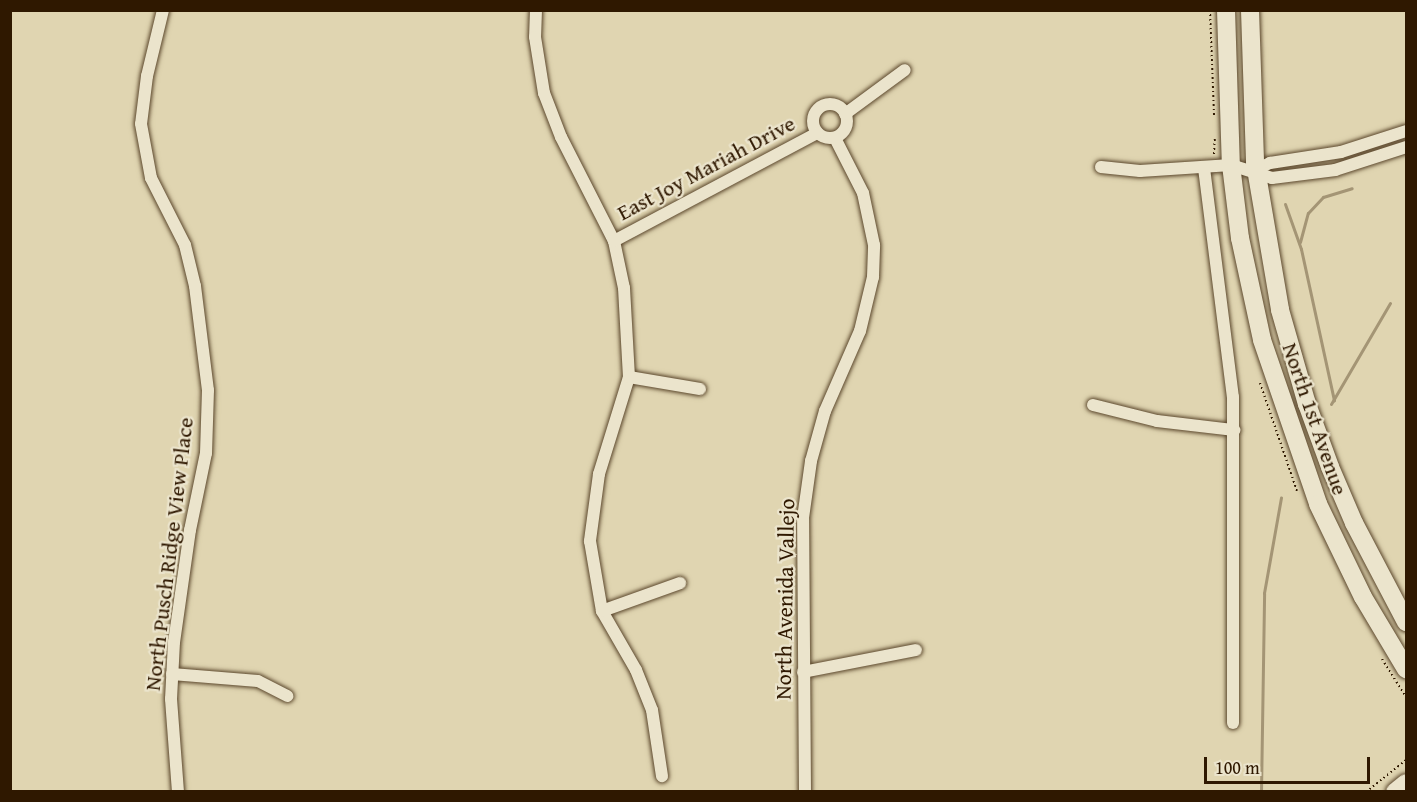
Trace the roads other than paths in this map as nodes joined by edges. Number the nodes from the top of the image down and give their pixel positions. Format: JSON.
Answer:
{"nodes":[{"id":1,"x":163,"y":10,"type":"edge"},
{"id":2,"x":536,"y":10,"type":"edge"},
{"id":3,"x":1226,"y":10,"type":"edge"},
{"id":4,"x":1250,"y":10,"type":"edge"},
{"id":5,"x":905,"y":70,"type":"dead end"},
{"id":6,"x":845,"y":114,"type":"junction"},
{"id":7,"x":1407,"y":131,"type":"edge"},
{"id":8,"x":817,"y":133,"type":"junction"},
{"id":9,"x":835,"y":138,"type":"junction"},
{"id":10,"x":1407,"y":147,"type":"edge"},
{"id":11,"x":1231,"y":165,"type":"junction"},
{"id":12,"x":1101,"y":167,"type":"dead end"},
{"id":13,"x":1204,"y":168,"type":"junction"},
{"id":14,"x":1256,"y":170,"type":"junction"},
{"id":15,"x":614,"y":241,"type":"junction"},
{"id":16,"x":629,"y":377,"type":"junction"},
{"id":17,"x":700,"y":389,"type":"dead end"},
{"id":18,"x":1093,"y":405,"type":"dead end"},
{"id":19,"x":1234,"y":430,"type":"junction"},
{"id":20,"x":680,"y":583,"type":"dead end"},
{"id":21,"x":602,"y":611,"type":"junction"},
{"id":22,"x":1407,"y":622,"type":"edge"},
{"id":23,"x":916,"y":650,"type":"dead end"},
{"id":24,"x":1407,"y":669,"type":"edge"},
{"id":25,"x":803,"y":672,"type":"junction"},
{"id":26,"x":172,"y":674,"type":"junction"},
{"id":27,"x":287,"y":696,"type":"dead end"},
{"id":28,"x":1233,"y":723,"type":"dead end"},
{"id":29,"x":662,"y":776,"type":"dead end"},
{"id":30,"x":1407,"y":783,"type":"edge"},
{"id":31,"x":178,"y":792,"type":"edge"},
{"id":32,"x":805,"y":792,"type":"edge"},
{"id":33,"x":1395,"y":792,"type":"edge"}],
"edges":[{"from":1,"to":26,"type":"street","name":"North Pusch Ridge View Place"},
{"from":2,"to":15,"type":"street"},
{"from":3,"to":11,"type":"main road","name":"North 1st Avenue"},
{"from":4,"to":14,"type":"main road","name":"North 1st Avenue"},
{"from":5,"to":6,"type":"street"},
{"from":6,"to":8,"type":"street","name":"East Joy Mariah Drive"},
{"from":6,"to":9,"type":"street"},
{"from":7,"to":14,"type":"street"},
{"from":8,"to":9,"type":"street","name":"East Joy Mariah Drive"},
{"from":8,"to":15,"type":"street","name":"East Joy Mariah Drive"},
{"from":9,"to":25,"type":"street","name":"North Avenida Vallejo"},
{"from":10,"to":14,"type":"street"},
{"from":11,"to":13,"type":"street"},
{"from":11,"to":14,"type":"street"},
{"from":11,"to":24,"type":"main road","name":"North 1st Avenue"},
{"from":12,"to":13,"type":"street"},
{"from":13,"to":19,"type":"street"},
{"from":14,"to":22,"type":"main road","name":"North 1st Avenue"},
{"from":15,"to":16,"type":"street"},
{"from":16,"to":17,"type":"street"},
{"from":16,"to":21,"type":"street"},
{"from":18,"to":19,"type":"street"},
{"from":19,"to":28,"type":"street"},
{"from":20,"to":21,"type":"street"},
{"from":21,"to":29,"type":"street"},
{"from":23,"to":25,"type":"street"},
{"from":25,"to":32,"type":"street","name":"North Avenida Vallejo"},
{"from":26,"to":27,"type":"street"},
{"from":26,"to":31,"type":"street","name":"North Pusch Ridge View Place"},
{"from":30,"to":33,"type":"main road"}]}
